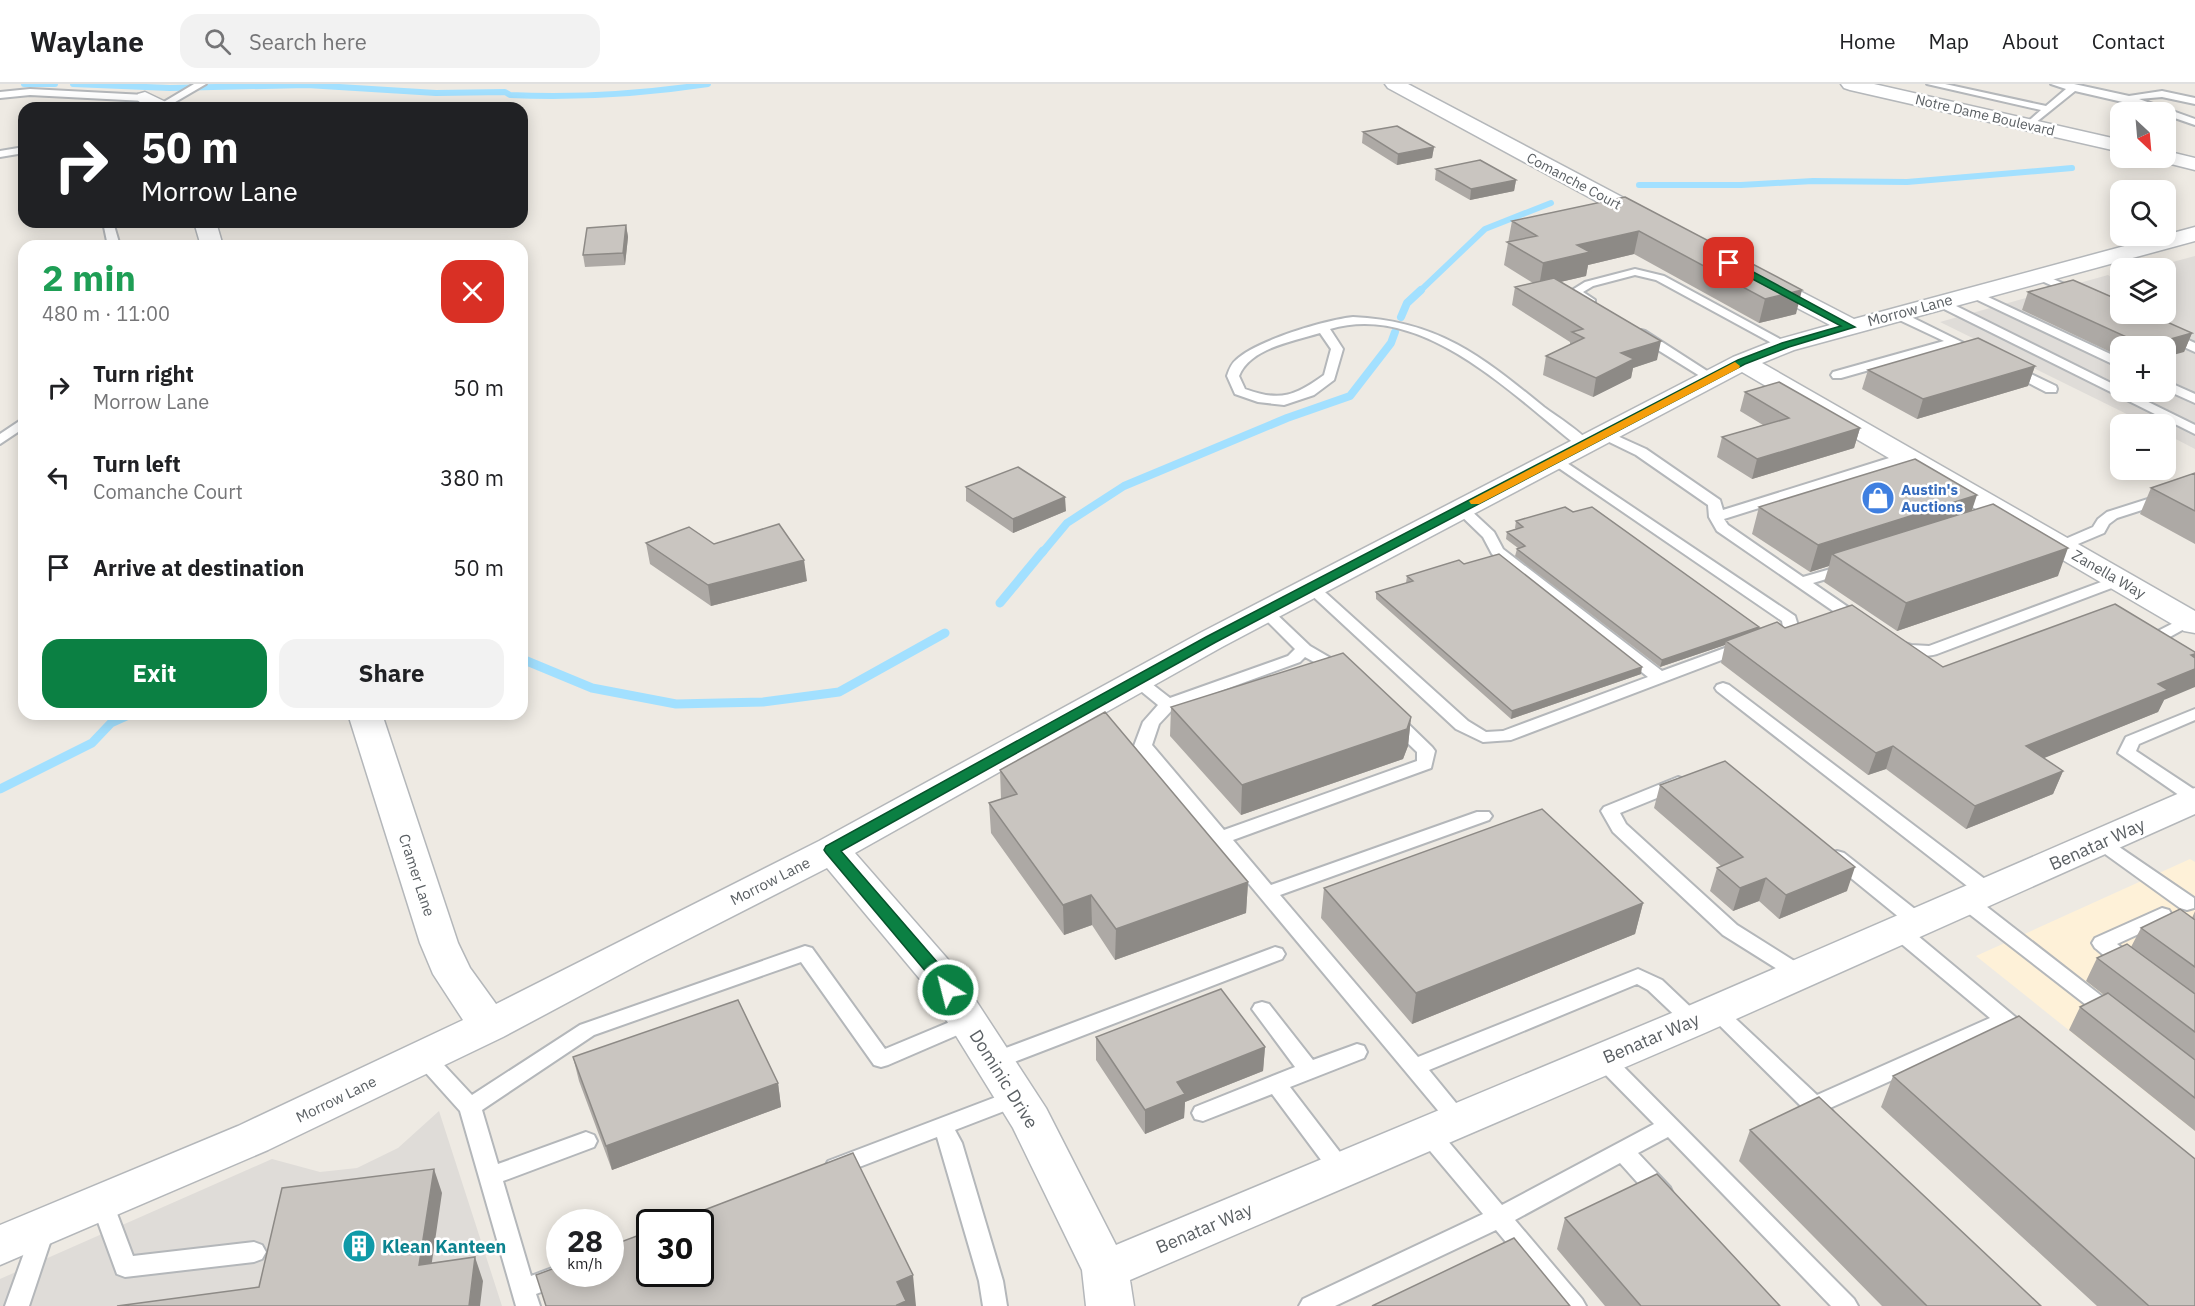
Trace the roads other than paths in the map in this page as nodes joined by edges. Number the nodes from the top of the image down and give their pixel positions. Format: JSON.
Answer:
{"nodes":[{"id":1,"x":201,"y":84,"type":"edge"},
{"id":2,"x":1394,"y":84,"type":"edge"},
{"id":3,"x":1850,"y":84,"type":"edge"},
{"id":4,"x":1932,"y":84,"type":"edge"},
{"id":5,"x":2056,"y":84,"type":"edge"},
{"id":6,"x":2074,"y":87,"type":"junction"},
{"id":7,"x":2163,"y":92,"type":"junction"},
{"id":8,"x":2144,"y":94,"type":"junction"},
{"id":9,"x":2195,"y":94,"type":"edge"},
{"id":10,"x":0,"y":95,"type":"edge"},
{"id":11,"x":2129,"y":99,"type":"junction"},
{"id":12,"x":2195,"y":100,"type":"edge"},
{"id":13,"x":136,"y":102,"type":"edge"},
{"id":14,"x":161,"y":102,"type":"edge"},
{"id":15,"x":2048,"y":109,"type":"junction"},
{"id":16,"x":2195,"y":111,"type":"edge"},
{"id":17,"x":2195,"y":122,"type":"edge"},
{"id":18,"x":2029,"y":125,"type":"junction"},
{"id":19,"x":2110,"y":143,"type":"edge"},
{"id":20,"x":18,"y":151,"type":"edge"},
{"id":21,"x":0,"y":154,"type":"edge"},
{"id":22,"x":2176,"y":159,"type":"edge"},
{"id":23,"x":2195,"y":164,"type":"edge"},
{"id":24,"x":1672,"y":233,"type":"edge"},
{"id":25,"x":2195,"y":234,"type":"edge"},
{"id":26,"x":1745,"y":271,"type":"edge"},
{"id":27,"x":2039,"y":276,"type":"junction"},
{"id":28,"x":1973,"y":294,"type":"junction"},
{"id":29,"x":2086,"y":297,"type":"edge"},
{"id":30,"x":1940,"y":302,"type":"junction"},
{"id":31,"x":1598,"y":308,"type":"edge"},
{"id":32,"x":1898,"y":314,"type":"junction"},
{"id":33,"x":1627,"y":326,"type":"edge"},
{"id":34,"x":1850,"y":327,"type":"junction"},
{"id":35,"x":1323,"y":328,"type":"junction"},
{"id":36,"x":2151,"y":328,"type":"edge"},
{"id":37,"x":1956,"y":342,"type":"junction"},
{"id":38,"x":1785,"y":345,"type":"junction"},
{"id":39,"x":2195,"y":348,"type":"edge"},
{"id":40,"x":2110,"y":359,"type":"edge"},
{"id":41,"x":1742,"y":362,"type":"junction"},
{"id":42,"x":1838,"y":375,"type":"dead end"},
{"id":43,"x":1712,"y":378,"type":"junction"},
{"id":44,"x":2051,"y":389,"type":"dead end"},
{"id":45,"x":2176,"y":390,"type":"edge"},
{"id":46,"x":2195,"y":399,"type":"edge"},
{"id":47,"x":18,"y":426,"type":"edge"},
{"id":48,"x":2195,"y":430,"type":"edge"},
{"id":49,"x":1594,"y":439,"type":"junction"},
{"id":50,"x":0,"y":440,"type":"edge"},
{"id":51,"x":1907,"y":457,"type":"junction"},
{"id":52,"x":1556,"y":459,"type":"junction"},
{"id":53,"x":2195,"y":488,"type":"edge"},
{"id":54,"x":1461,"y":509,"type":"junction"},
{"id":55,"x":1716,"y":517,"type":"junction"},
{"id":56,"x":2061,"y":546,"type":"junction"},
{"id":57,"x":1867,"y":561,"type":"edge"},
{"id":58,"x":2120,"y":580,"type":"junction"},
{"id":59,"x":1802,"y":582,"type":"junction"},
{"id":60,"x":1311,"y":587,"type":"junction"},
{"id":61,"x":1266,"y":611,"type":"junction"},
{"id":62,"x":2193,"y":620,"type":"edge"},
{"id":63,"x":1304,"y":649,"type":"junction"},
{"id":64,"x":2195,"y":667,"type":"edge"},
{"id":65,"x":1350,"y":678,"type":"edge"},
{"id":66,"x":1660,"y":678,"type":"junction"},
{"id":67,"x":1137,"y":680,"type":"junction"},
{"id":68,"x":1723,"y":688,"type":"dead end"},
{"id":69,"x":1168,"y":704,"type":"junction"},
{"id":70,"x":1384,"y":711,"type":"edge"},
{"id":71,"x":2195,"y":714,"type":"edge"},
{"id":72,"x":368,"y":720,"type":"edge"},
{"id":73,"x":1125,"y":738,"type":"edge"},
{"id":74,"x":1143,"y":746,"type":"junction"},
{"id":75,"x":1698,"y":775,"type":"edge"},
{"id":76,"x":2195,"y":799,"type":"edge"},
{"id":77,"x":1483,"y":816,"type":"dead end"},
{"id":78,"x":1221,"y":838,"type":"junction"},
{"id":79,"x":2100,"y":842,"type":"junction"},
{"id":80,"x":1825,"y":847,"type":"edge"},
{"id":81,"x":832,"y":850,"type":"junction"},
{"id":82,"x":1267,"y":892,"type":"junction"},
{"id":83,"x":1977,"y":896,"type":"junction"},
{"id":84,"x":2191,"y":901,"type":"edge"},
{"id":85,"x":2162,"y":915,"type":"junction"},
{"id":86,"x":1908,"y":926,"type":"junction"},
{"id":87,"x":2179,"y":927,"type":"edge"},
{"id":88,"x":1275,"y":954,"type":"dead end"},
{"id":89,"x":1800,"y":974,"type":"junction"},
{"id":90,"x":2149,"y":978,"type":"edge"},
{"id":91,"x":1262,"y":1010,"type":"dead end"},
{"id":92,"x":1704,"y":1016,"type":"junction"},
{"id":93,"x":2006,"y":1020,"type":"junction"},
{"id":94,"x":969,"y":1022,"type":"junction"},
{"id":95,"x":2122,"y":1022,"type":"edge"},
{"id":96,"x":489,"y":1026,"type":"junction"},
{"id":97,"x":2042,"y":1050,"type":"edge"},
{"id":98,"x":1357,"y":1052,"type":"dead end"},
{"id":99,"x":424,"y":1057,"type":"junction"},
{"id":100,"x":1603,"y":1059,"type":"junction"},
{"id":101,"x":994,"y":1061,"type":"junction"},
{"id":102,"x":1414,"y":1067,"type":"junction"},
{"id":103,"x":1309,"y":1070,"type":"junction"},
{"id":104,"x":1276,"y":1083,"type":"junction"},
{"id":105,"x":1017,"y":1097,"type":"junction"},
{"id":106,"x":1814,"y":1106,"type":"junction"},
{"id":107,"x":470,"y":1107,"type":"junction"},
{"id":108,"x":1203,"y":1113,"type":"dead end"},
{"id":109,"x":942,"y":1126,"type":"junction"},
{"id":110,"x":1444,"y":1126,"type":"junction"},
{"id":111,"x":1670,"y":1126,"type":"junction"},
{"id":112,"x":1839,"y":1130,"type":"edge"},
{"id":113,"x":586,"y":1141,"type":"dead end"},
{"id":114,"x":1623,"y":1151,"type":"junction"},
{"id":115,"x":1341,"y":1170,"type":"junction"},
{"id":116,"x":490,"y":1176,"type":"junction"},
{"id":117,"x":812,"y":1176,"type":"edge"},
{"id":118,"x":102,"y":1203,"type":"junction"},
{"id":119,"x":1678,"y":1211,"type":"edge"},
{"id":120,"x":1500,"y":1217,"type":"junction"},
{"id":121,"x":45,"y":1227,"type":"junction"},
{"id":122,"x":0,"y":1246,"type":"edge"},
{"id":123,"x":254,"y":1252,"type":"dead end"},
{"id":124,"x":546,"y":1285,"type":"edge"},
{"id":125,"x":1107,"y":1288,"type":"edge"},
{"id":126,"x":526,"y":1297,"type":"edge"},
{"id":127,"x":16,"y":1306,"type":"edge"},
{"id":128,"x":995,"y":1306,"type":"edge"},
{"id":129,"x":1311,"y":1306,"type":"edge"},
{"id":130,"x":1574,"y":1306,"type":"edge"},
{"id":131,"x":1846,"y":1306,"type":"edge"}],
"edges":[{"from":1,"to":14,"type":"lane"},
{"from":2,"to":24,"type":"street","name":"Comanche Court"},
{"from":3,"to":18,"type":"street","name":"Notre Dame Boulevard"},
{"from":4,"to":15,"type":"lane"},
{"from":5,"to":6,"type":"lane"},
{"from":6,"to":11,"type":"lane"},
{"from":6,"to":15,"type":"lane"},
{"from":7,"to":8,"type":"lane"},
{"from":7,"to":9,"type":"lane"},
{"from":7,"to":12,"type":"lane"},
{"from":8,"to":11,"type":"lane"},
{"from":8,"to":16,"type":"lane"},
{"from":10,"to":13,"type":"lane"},
{"from":11,"to":17,"type":"lane"},
{"from":15,"to":18,"type":"lane"},
{"from":18,"to":19,"type":"street","name":"Notre Dame Boulevard"},
{"from":20,"to":21,"type":"lane"},
{"from":22,"to":23,"type":"street"},
{"from":25,"to":27,"type":"street","name":"Morrow Lane"},
{"from":26,"to":34,"type":"street"},
{"from":27,"to":28,"type":"street","name":"Morrow Lane"},
{"from":27,"to":29,"type":"lane"},
{"from":28,"to":30,"type":"street","name":"Morrow Lane"},
{"from":28,"to":40,"type":"lane"},
{"from":30,"to":32,"type":"street","name":"Morrow Lane"},
{"from":30,"to":48,"type":"lane"},
{"from":31,"to":38,"type":"lane"},
{"from":32,"to":34,"type":"street","name":"Morrow Lane"},
{"from":32,"to":37,"type":"lane"},
{"from":33,"to":43,"type":"lane"},
{"from":34,"to":38,"type":"street","name":"Morrow Lane"},
{"from":35,"to":35,"type":"lane"},
{"from":35,"to":49,"type":"lane"},
{"from":36,"to":39,"type":"lane"},
{"from":37,"to":42,"type":"lane"},
{"from":37,"to":44,"type":"lane"},
{"from":38,"to":41,"type":"street","name":"Morrow Lane"},
{"from":41,"to":43,"type":"street","name":"Morrow Lane"},
{"from":41,"to":51,"type":"street","name":"Zanella Way"},
{"from":43,"to":49,"type":"street","name":"Morrow Lane"},
{"from":45,"to":46,"type":"lane"},
{"from":47,"to":50,"type":"lane"},
{"from":49,"to":52,"type":"street","name":"Morrow Lane"},
{"from":49,"to":55,"type":"lane"},
{"from":51,"to":55,"type":"lane"},
{"from":51,"to":56,"type":"street","name":"Zanella Way"},
{"from":52,"to":54,"type":"street","name":"Morrow Lane"},
{"from":52,"to":66,"type":"lane"},
{"from":53,"to":56,"type":"lane"},
{"from":54,"to":60,"type":"street","name":"Morrow Lane"},
{"from":54,"to":66,"type":"lane"},
{"from":55,"to":59,"type":"lane"},
{"from":56,"to":58,"type":"street","name":"Zanella Way"},
{"from":57,"to":59,"type":"lane"},
{"from":58,"to":59,"type":"lane"},
{"from":58,"to":62,"type":"street","name":"Zanella Way"},
{"from":60,"to":61,"type":"street","name":"Morrow Lane"},
{"from":60,"to":66,"type":"lane"},
{"from":61,"to":63,"type":"lane"},
{"from":61,"to":67,"type":"street","name":"Morrow Lane"},
{"from":62,"to":64,"type":"lane"},
{"from":63,"to":65,"type":"lane"},
{"from":63,"to":69,"type":"lane"},
{"from":67,"to":69,"type":"lane"},
{"from":67,"to":81,"type":"street","name":"Morrow Lane"},
{"from":68,"to":83,"type":"lane"},
{"from":69,"to":74,"type":"lane"},
{"from":70,"to":78,"type":"lane"},
{"from":71,"to":76,"type":"lane"},
{"from":72,"to":96,"type":"street","name":"Cramer Lane"},
{"from":73,"to":74,"type":"lane"},
{"from":74,"to":78,"type":"lane"},
{"from":75,"to":89,"type":"lane"},
{"from":76,"to":79,"type":"street","name":"Benatar Way"},
{"from":77,"to":82,"type":"lane"},
{"from":78,"to":82,"type":"lane"},
{"from":79,"to":83,"type":"street","name":"Benatar Way"},
{"from":79,"to":84,"type":"lane"},
{"from":80,"to":86,"type":"lane"},
{"from":81,"to":94,"type":"street","name":"Dominic Drive"},
{"from":81,"to":96,"type":"street","name":"Morrow Lane"},
{"from":82,"to":102,"type":"lane"},
{"from":83,"to":86,"type":"street","name":"Benatar Way"},
{"from":83,"to":95,"type":"lane"},
{"from":84,"to":85,"type":"lane"},
{"from":85,"to":87,"type":"lane"},
{"from":85,"to":90,"type":"lane"},
{"from":86,"to":89,"type":"street","name":"Benatar Way"},
{"from":86,"to":93,"type":"lane"},
{"from":88,"to":101,"type":"lane"},
{"from":89,"to":92,"type":"street","name":"Benatar Way"},
{"from":91,"to":103,"type":"lane"},
{"from":92,"to":100,"type":"street","name":"Benatar Way"},
{"from":92,"to":102,"type":"lane"},
{"from":92,"to":106,"type":"lane"},
{"from":93,"to":97,"type":"lane"},
{"from":93,"to":106,"type":"lane"},
{"from":94,"to":101,"type":"street","name":"Dominic Drive"},
{"from":94,"to":107,"type":"lane"},
{"from":96,"to":99,"type":"street","name":"Morrow Lane"},
{"from":98,"to":103,"type":"lane"},
{"from":99,"to":107,"type":"lane"},
{"from":99,"to":118,"type":"street","name":"Morrow Lane"},
{"from":100,"to":110,"type":"street","name":"Benatar Way"},
{"from":100,"to":111,"type":"lane"},
{"from":101,"to":105,"type":"street","name":"Dominic Drive"},
{"from":102,"to":110,"type":"lane"},
{"from":103,"to":104,"type":"lane"},
{"from":104,"to":108,"type":"lane"},
{"from":104,"to":115,"type":"lane"},
{"from":105,"to":109,"type":"lane"},
{"from":105,"to":125,"type":"street","name":"Dominic Drive"},
{"from":106,"to":112,"type":"lane"},
{"from":107,"to":116,"type":"lane"},
{"from":109,"to":117,"type":"lane"},
{"from":109,"to":128,"type":"lane"},
{"from":110,"to":115,"type":"street","name":"Benatar Way"},
{"from":110,"to":120,"type":"lane"},
{"from":111,"to":114,"type":"lane"},
{"from":111,"to":131,"type":"lane"},
{"from":113,"to":116,"type":"lane"},
{"from":114,"to":119,"type":"lane"},
{"from":114,"to":120,"type":"lane"},
{"from":115,"to":125,"type":"street","name":"Benatar Way"},
{"from":116,"to":126,"type":"lane"},
{"from":118,"to":121,"type":"street","name":"Morrow Lane"},
{"from":118,"to":123,"type":"lane"},
{"from":120,"to":129,"type":"lane"},
{"from":120,"to":130,"type":"lane"},
{"from":121,"to":122,"type":"street","name":"Morrow Lane"},
{"from":121,"to":127,"type":"lane"},
{"from":124,"to":126,"type":"lane"}]}
